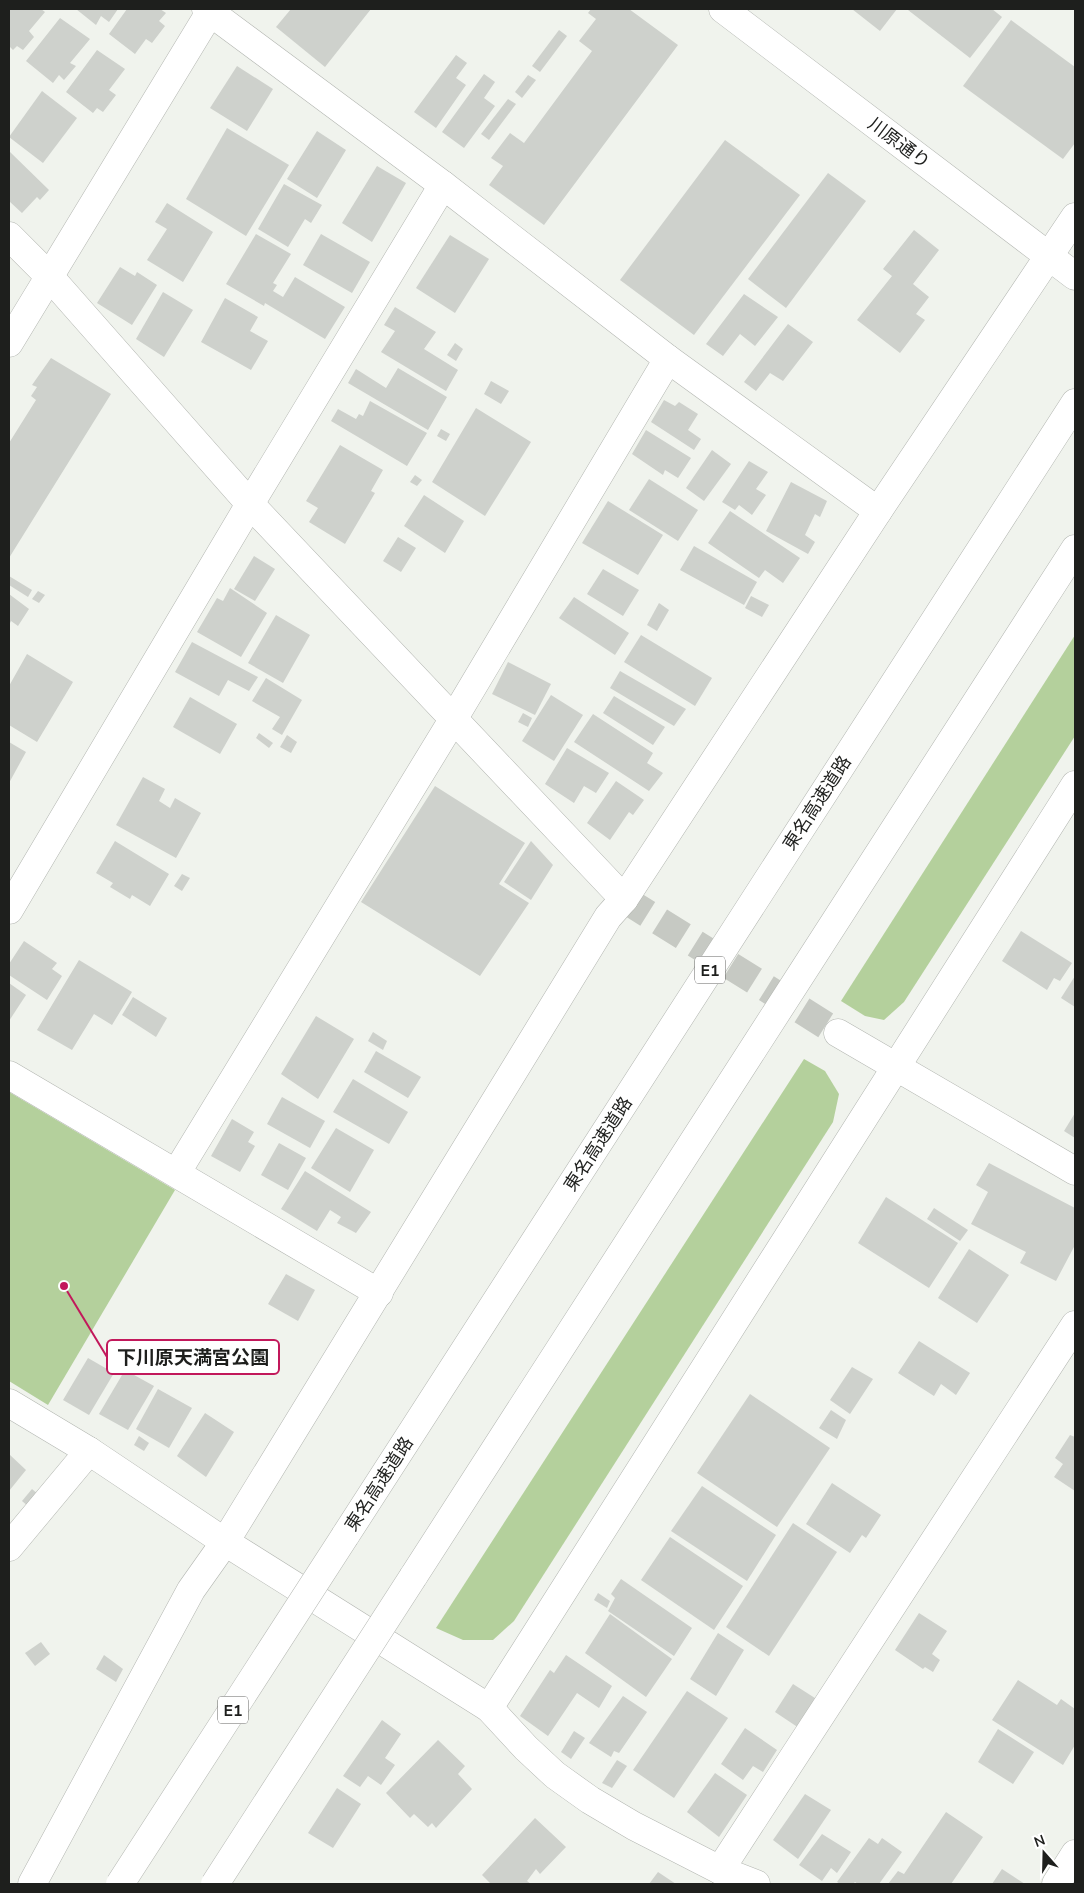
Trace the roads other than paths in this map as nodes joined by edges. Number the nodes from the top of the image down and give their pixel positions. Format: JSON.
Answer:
{"nodes":[{"id":1,"x":723,"y":9,"type":"edge"},
{"id":2,"x":210,"y":10,"type":"edge"},
{"id":3,"x":444,"y":185,"type":"junction"},
{"id":4,"x":1075,"y":218,"type":"edge"},
{"id":5,"x":9,"y":236,"type":"edge"},
{"id":6,"x":1050,"y":257,"type":"junction"},
{"id":7,"x":49,"y":276,"type":"junction"},
{"id":8,"x":1075,"y":276,"type":"edge"},
{"id":9,"x":9,"y":343,"type":"edge"},
{"id":10,"x":668,"y":358,"type":"junction"},
{"id":11,"x":1075,"y":403,"type":"edge"},
{"id":12,"x":250,"y":504,"type":"junction"},
{"id":13,"x":878,"y":511,"type":"junction"},
{"id":14,"x":1075,"y":549,"type":"edge"},
{"id":15,"x":454,"y":718,"type":"junction"},
{"id":16,"x":1075,"y":785,"type":"edge"},
{"id":17,"x":624,"y":899,"type":"junction"},
{"id":18,"x":9,"y":910,"type":"edge"},
{"id":19,"x":838,"y":1033,"type":"tunnel mouth"},
{"id":20,"x":895,"y":1067,"type":"junction"},
{"id":21,"x":9,"y":1075,"type":"edge"},
{"id":22,"x":1075,"y":1171,"type":"edge"},
{"id":23,"x":177,"y":1172,"type":"junction"},
{"id":24,"x":379,"y":1293,"type":"junction"},
{"id":25,"x":1075,"y":1325,"type":"edge"},
{"id":26,"x":9,"y":1404,"type":"edge"},
{"id":27,"x":89,"y":1451,"type":"junction"},
{"id":28,"x":225,"y":1542,"type":"junction"},
{"id":29,"x":9,"y":1547,"type":"edge"},
{"id":30,"x":489,"y":1708,"type":"junction"},
{"id":31,"x":1075,"y":1854,"type":"edge"},
{"id":32,"x":720,"y":1870,"type":"junction"},
{"id":33,"x":32,"y":1884,"type":"edge"},
{"id":34,"x":120,"y":1884,"type":"edge"},
{"id":35,"x":215,"y":1884,"type":"edge"},
{"id":36,"x":756,"y":1884,"type":"edge"},
{"id":37,"x":1056,"y":1884,"type":"edge"}],
"edges":[{"from":1,"to":6,"type":"main road","name":"川原通り"},
{"from":2,"to":3,"type":"main road"},
{"from":2,"to":7,"type":"main road"},
{"from":3,"to":10,"type":"main road"},
{"from":3,"to":12,"type":"main road"},
{"from":4,"to":6,"type":"main road"},
{"from":5,"to":7,"type":"main road"},
{"from":6,"to":8,"type":"main road","name":"川原通り"},
{"from":6,"to":13,"type":"main road"},
{"from":7,"to":9,"type":"main road"},
{"from":7,"to":12,"type":"main road"},
{"from":10,"to":13,"type":"main road"},
{"from":10,"to":15,"type":"main road"},
{"from":11,"to":34,"type":"main road","name":"東名高速道路","number":"E1","bridge":true},
{"from":12,"to":15,"type":"main road"},
{"from":12,"to":18,"type":"main road"},
{"from":13,"to":17,"type":"main road"},
{"from":14,"to":35,"type":"main road","bridge":true},
{"from":15,"to":17,"type":"main road"},
{"from":15,"to":23,"type":"main road"},
{"from":16,"to":20,"type":"main road"},
{"from":17,"to":24,"type":"main road"},
{"from":19,"to":20,"type":"main road"},
{"from":20,"to":22,"type":"main road"},
{"from":20,"to":30,"type":"main road"},
{"from":21,"to":23,"type":"main road"},
{"from":23,"to":24,"type":"main road"},
{"from":24,"to":28,"type":"main road"},
{"from":25,"to":32,"type":"main road"},
{"from":26,"to":27,"type":"main road"},
{"from":27,"to":28,"type":"main road"},
{"from":27,"to":29,"type":"main road"},
{"from":28,"to":30,"type":"main road"},
{"from":28,"to":33,"type":"main road"},
{"from":30,"to":32,"type":"main road"},
{"from":31,"to":37,"type":"main road"},
{"from":32,"to":36,"type":"main road"}]}
